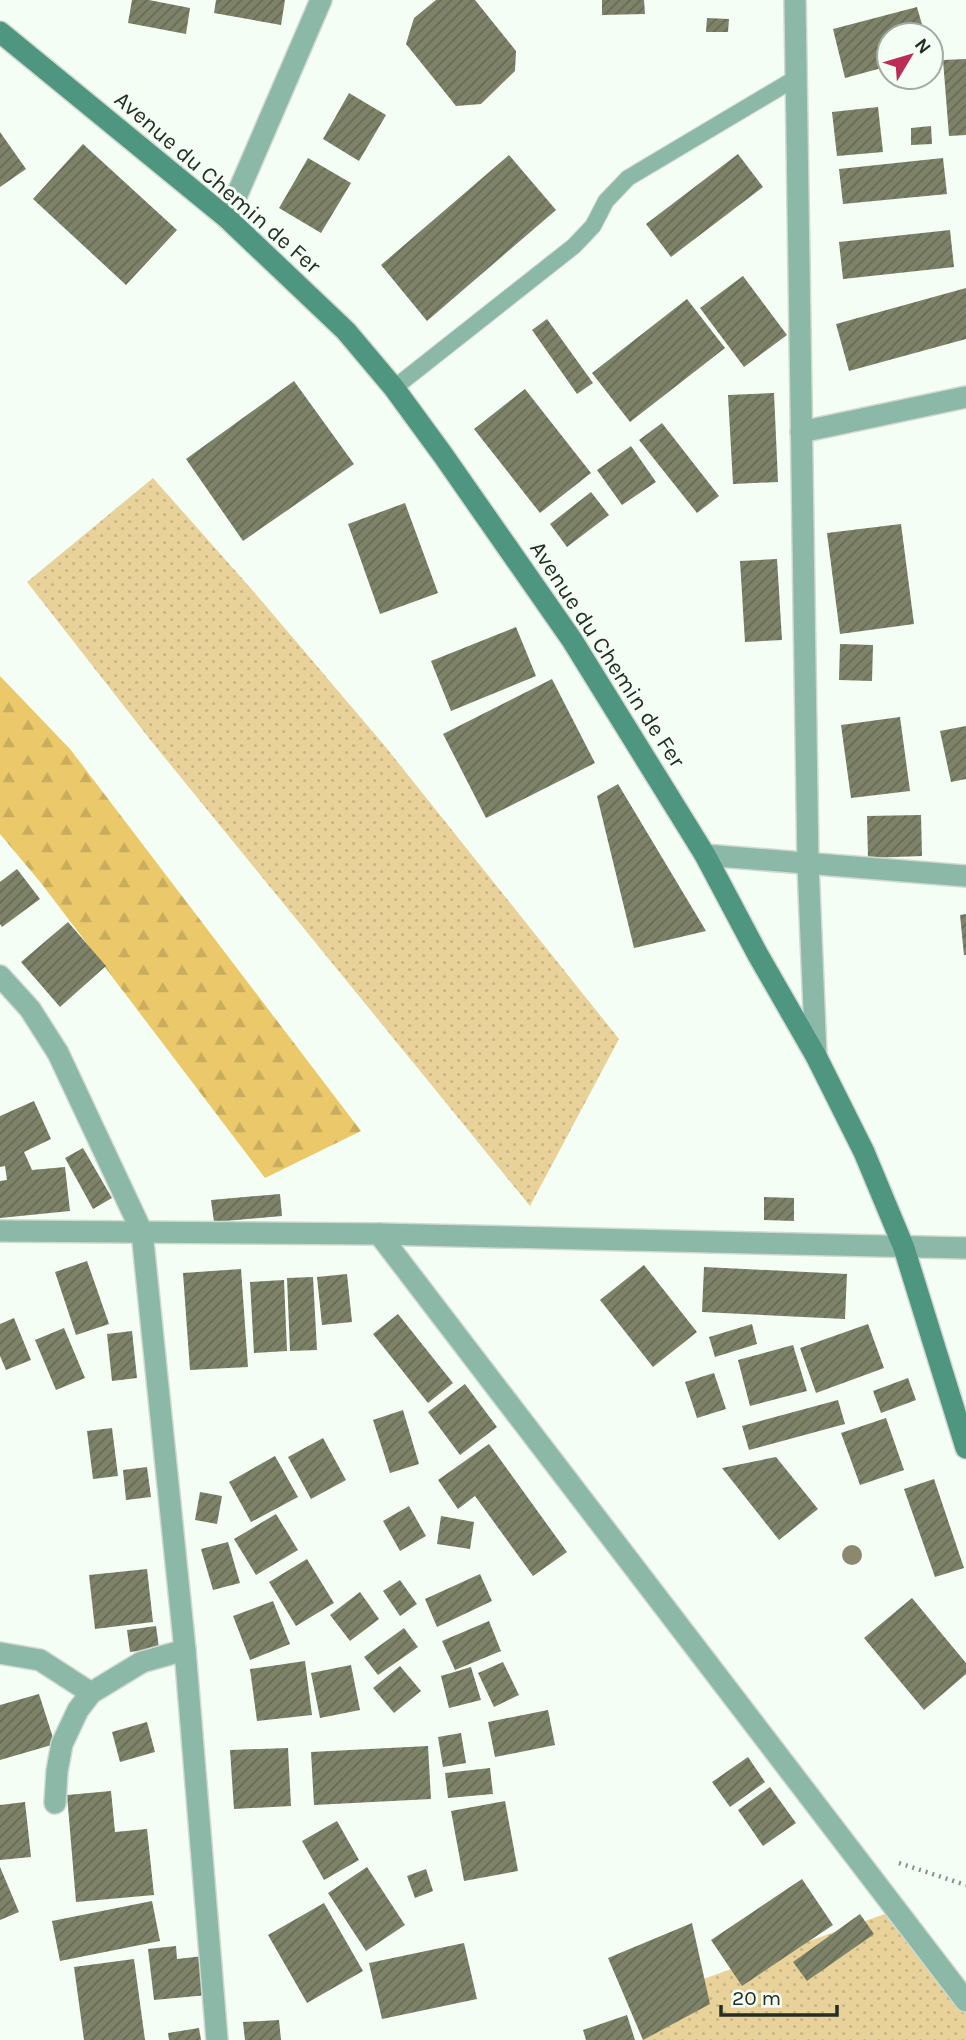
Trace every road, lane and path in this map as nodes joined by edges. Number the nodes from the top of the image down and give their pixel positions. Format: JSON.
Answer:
{"nodes":[{"id":1,"x":321,"y":0,"type":"edge"},
{"id":2,"x":795,"y":0,"type":"edge"},
{"id":3,"x":0,"y":32,"type":"edge"},
{"id":4,"x":796,"y":78,"type":"junction"},
{"id":5,"x":227,"y":218,"type":"junction"},
{"id":6,"x":394,"y":388,"type":"junction"},
{"id":7,"x":966,"y":397,"type":"edge"},
{"id":8,"x":802,"y":432,"type":"junction"},
{"id":9,"x":705,"y":855,"type":"junction"},
{"id":10,"x":808,"y":865,"type":"junction"},
{"id":11,"x":966,"y":876,"type":"edge"},
{"id":12,"x":0,"y":975,"type":"edge"},
{"id":13,"x":816,"y":1056,"type":"junction"},
{"id":14,"x":0,"y":1231,"type":"edge"},
{"id":15,"x":142,"y":1232,"type":"junction"},
{"id":16,"x":379,"y":1234,"type":"junction"},
{"id":17,"x":904,"y":1248,"type":"junction"},
{"id":18,"x":966,"y":1248,"type":"edge"},
{"id":19,"x":966,"y":1448,"type":"edge"},
{"id":20,"x":185,"y":1650,"type":"junction"},
{"id":21,"x":0,"y":1653,"type":"edge"},
{"id":22,"x":91,"y":1693,"type":"junction"},
{"id":23,"x":55,"y":1803,"type":"dead end"},
{"id":24,"x":890,"y":1860,"type":"dead end"},
{"id":25,"x":966,"y":1885,"type":"edge"},
{"id":26,"x":966,"y":2001,"type":"edge"},
{"id":27,"x":217,"y":2040,"type":"edge"}],
"edges":[{"from":1,"to":5,"type":"street"},
{"from":2,"to":4,"type":"street"},
{"from":3,"to":5,"type":"street","name":"Avenue du Chemin de Fer"},
{"from":4,"to":6,"type":"lane"},
{"from":4,"to":8,"type":"street"},
{"from":5,"to":6,"type":"street","name":"Avenue du Chemin de Fer"},
{"from":6,"to":9,"type":"street","name":"Avenue du Chemin de Fer"},
{"from":7,"to":8,"type":"street"},
{"from":8,"to":10,"type":"street"},
{"from":9,"to":10,"type":"street"},
{"from":9,"to":13,"type":"street","name":"Avenue du Chemin de Fer"},
{"from":10,"to":11,"type":"street"},
{"from":10,"to":13,"type":"street"},
{"from":12,"to":15,"type":"street"},
{"from":13,"to":17,"type":"street","name":"Avenue du Chemin de Fer"},
{"from":14,"to":15,"type":"street"},
{"from":15,"to":16,"type":"street"},
{"from":15,"to":20,"type":"street"},
{"from":16,"to":17,"type":"street"},
{"from":16,"to":26,"type":"street"},
{"from":17,"to":18,"type":"street"},
{"from":17,"to":19,"type":"street","name":"Avenue du Chemin de Fer"},
{"from":20,"to":22,"type":"street"},
{"from":20,"to":27,"type":"street"},
{"from":21,"to":22,"type":"street"},
{"from":22,"to":23,"type":"street"},
{"from":24,"to":25,"type":"path"}]}
